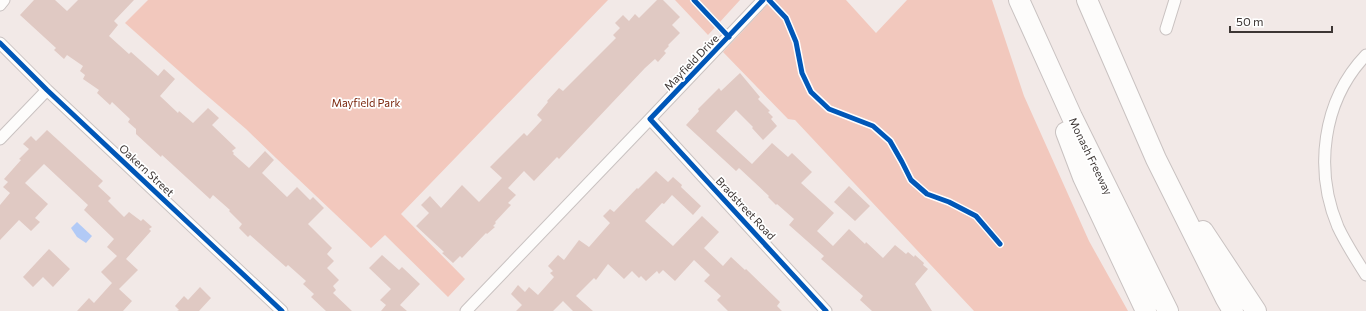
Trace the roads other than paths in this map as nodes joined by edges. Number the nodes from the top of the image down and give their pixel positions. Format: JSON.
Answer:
{"nodes":[{"id":1,"x":4,"y":0,"type":"edge"},
{"id":2,"x":694,"y":0,"type":"edge"},
{"id":3,"x":763,"y":0,"type":"edge"},
{"id":4,"x":1019,"y":0,"type":"edge"},
{"id":5,"x":1087,"y":0,"type":"edge"},
{"id":6,"x":1175,"y":0,"type":"edge"},
{"id":7,"x":0,"y":5,"type":"edge"},
{"id":8,"x":1166,"y":29,"type":"dead end"},
{"id":9,"x":729,"y":37,"type":"junction"},
{"id":10,"x":0,"y":43,"type":"edge"},
{"id":11,"x":1366,"y":54,"type":"edge"},
{"id":12,"x":47,"y":90,"type":"junction"},
{"id":13,"x":650,"y":119,"type":"junction"},
{"id":14,"x":0,"y":139,"type":"edge"},
{"id":15,"x":1156,"y":159,"type":"junction"},
{"id":16,"x":1366,"y":275,"type":"edge"},
{"id":17,"x":282,"y":311,"type":"edge"},
{"id":18,"x":466,"y":311,"type":"edge"},
{"id":19,"x":826,"y":311,"type":"edge"},
{"id":20,"x":1146,"y":311,"type":"edge"},
{"id":21,"x":1168,"y":311,"type":"edge"},
{"id":22,"x":1233,"y":311,"type":"edge"},
{"id":23,"x":1256,"y":311,"type":"edge"}],
"edges":[{"from":1,"to":7,"type":"street"},
{"from":2,"to":9,"type":"lane"},
{"from":3,"to":9,"type":"street","name":"Mayfield Drive"},
{"from":4,"to":20,"type":"highway"},
{"from":4,"to":21,"type":"highway","name":"Monash Freeway"},
{"from":5,"to":15,"type":"highway"},
{"from":6,"to":8,"type":"street"},
{"from":9,"to":13,"type":"street","name":"Mayfield Drive"},
{"from":10,"to":12,"type":"street","name":"Oakern Street"},
{"from":11,"to":16,"type":"street"},
{"from":12,"to":14,"type":"street"},
{"from":12,"to":17,"type":"street","name":"Oakern Street"},
{"from":13,"to":18,"type":"street","name":"Mayfield Drive"},
{"from":13,"to":19,"type":"street","name":"Bradstreet Road"},
{"from":15,"to":22,"type":"highway"},
{"from":15,"to":23,"type":"highway"}]}
